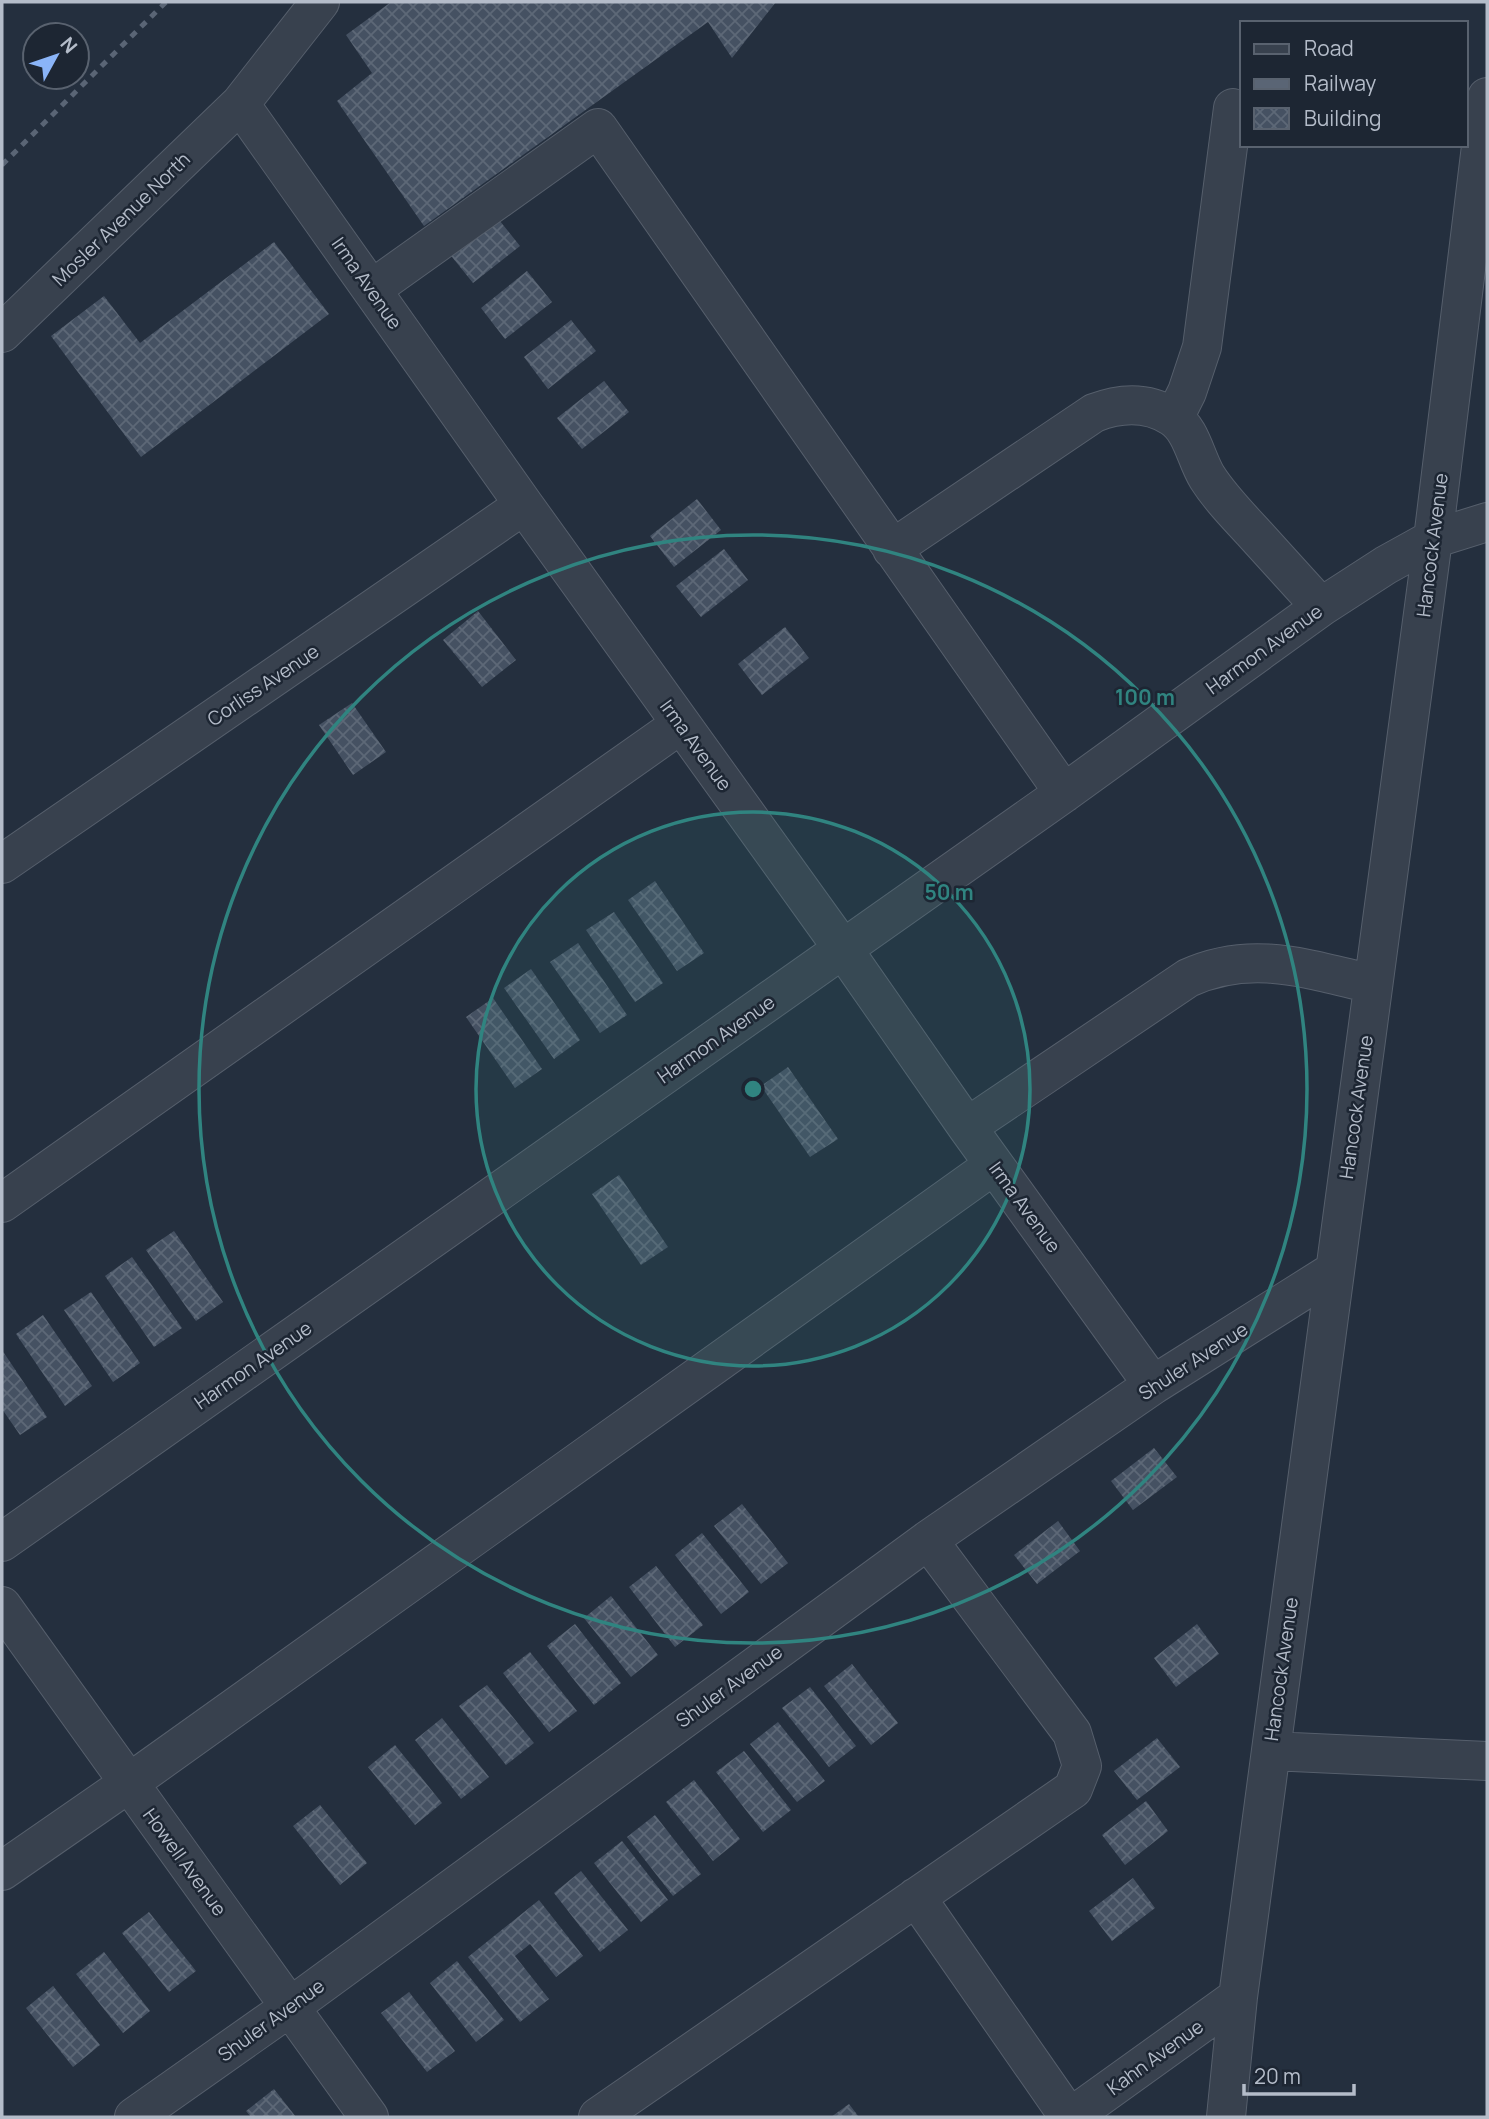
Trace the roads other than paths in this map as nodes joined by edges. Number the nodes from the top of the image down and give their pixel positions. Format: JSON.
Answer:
{"nodes":[{"id":1,"x":320,"y":2,"type":"edge"},
{"id":2,"x":1487,"y":97,"type":"edge"},
{"id":3,"x":240,"y":104,"type":"junction"},
{"id":4,"x":1233,"y":108,"type":"dead end"},
{"id":5,"x":372,"y":289,"type":"junction"},
{"id":6,"x":2,"y":333,"type":"edge"},
{"id":7,"x":1174,"y":418,"type":"junction"},
{"id":8,"x":524,"y":505,"type":"junction"},
{"id":9,"x":1487,"y":522,"type":"edge"},
{"id":10,"x":1433,"y":539,"type":"junction"},
{"id":11,"x":892,"y":549,"type":"junction"},
{"id":12,"x":1321,"y":607,"type":"junction"},
{"id":13,"x":681,"y":724,"type":"junction"},
{"id":14,"x":1064,"y":793,"type":"junction"},
{"id":15,"x":2,"y":864,"type":"edge"},
{"id":16,"x":843,"y":949,"type":"junction"},
{"id":17,"x":1373,"y":984,"type":"junction"},
{"id":18,"x":967,"y":1127,"type":"junction"},
{"id":19,"x":994,"y":1165,"type":"junction"},
{"id":20,"x":2,"y":1203,"type":"edge"},
{"id":21,"x":1334,"y":1271,"type":"junction"},
{"id":22,"x":1153,"y":1385,"type":"junction"},
{"id":23,"x":928,"y":1540,"type":"junction"},
{"id":24,"x":2,"y":1542,"type":"edge"},
{"id":25,"x":2,"y":1606,"type":"edge"},
{"id":26,"x":1271,"y":1751,"type":"junction"},
{"id":27,"x":1487,"y":1761,"type":"edge"},
{"id":28,"x":129,"y":1783,"type":"junction"},
{"id":29,"x":2,"y":1871,"type":"edge"},
{"id":30,"x":916,"y":1897,"type":"junction"},
{"id":31,"x":1238,"y":1997,"type":"junction"},
{"id":32,"x":290,"y":2007,"type":"junction"},
{"id":33,"x":134,"y":2117,"type":"edge"},
{"id":34,"x":369,"y":2117,"type":"edge"},
{"id":35,"x":598,"y":2117,"type":"edge"},
{"id":36,"x":1070,"y":2117,"type":"edge"},
{"id":37,"x":1226,"y":2117,"type":"edge"}],
"edges":[{"from":1,"to":3,"type":"street","name":"Mosler Avenue North"},
{"from":2,"to":10,"type":"street","name":"Hancock Avenue"},
{"from":3,"to":5,"type":"street","name":"Irma Avenue"},
{"from":3,"to":6,"type":"street","name":"Mosler Avenue North"},
{"from":4,"to":7,"type":"street"},
{"from":5,"to":8,"type":"street","name":"Irma Avenue"},
{"from":5,"to":11,"type":"street"},
{"from":7,"to":11,"type":"street"},
{"from":7,"to":12,"type":"street"},
{"from":8,"to":13,"type":"street","name":"Irma Avenue"},
{"from":8,"to":15,"type":"street","name":"Corliss Avenue"},
{"from":9,"to":10,"type":"street","name":"Harmon Avenue"},
{"from":10,"to":12,"type":"street","name":"Harmon Avenue"},
{"from":10,"to":17,"type":"street","name":"Hancock Avenue"},
{"from":11,"to":14,"type":"street"},
{"from":12,"to":14,"type":"street","name":"Harmon Avenue"},
{"from":13,"to":16,"type":"street","name":"Irma Avenue"},
{"from":13,"to":20,"type":"street"},
{"from":14,"to":16,"type":"street","name":"Harmon Avenue"},
{"from":16,"to":18,"type":"street","name":"Irma Avenue"},
{"from":16,"to":24,"type":"street","name":"Harmon Avenue"},
{"from":17,"to":18,"type":"street"},
{"from":17,"to":21,"type":"street","name":"Hancock Avenue"},
{"from":18,"to":19,"type":"street","name":"Irma Avenue"},
{"from":19,"to":22,"type":"street","name":"Irma Avenue"},
{"from":19,"to":28,"type":"street"},
{"from":21,"to":22,"type":"street","name":"Shuler Avenue"},
{"from":21,"to":26,"type":"street","name":"Hancock Avenue"},
{"from":22,"to":23,"type":"street","name":"Shuler Avenue"},
{"from":23,"to":30,"type":"street"},
{"from":23,"to":32,"type":"street","name":"Shuler Avenue"},
{"from":25,"to":28,"type":"street","name":"Howell Avenue"},
{"from":26,"to":27,"type":"street"},
{"from":26,"to":31,"type":"street","name":"Hancock Avenue"},
{"from":28,"to":29,"type":"street"},
{"from":28,"to":32,"type":"street","name":"Howell Avenue"},
{"from":30,"to":35,"type":"street"},
{"from":30,"to":36,"type":"street"},
{"from":31,"to":36,"type":"street","name":"Kahn Avenue"},
{"from":31,"to":37,"type":"street","name":"Hancock Avenue"},
{"from":32,"to":33,"type":"street","name":"Shuler Avenue"},
{"from":32,"to":34,"type":"street","name":"Howell Avenue"}]}
